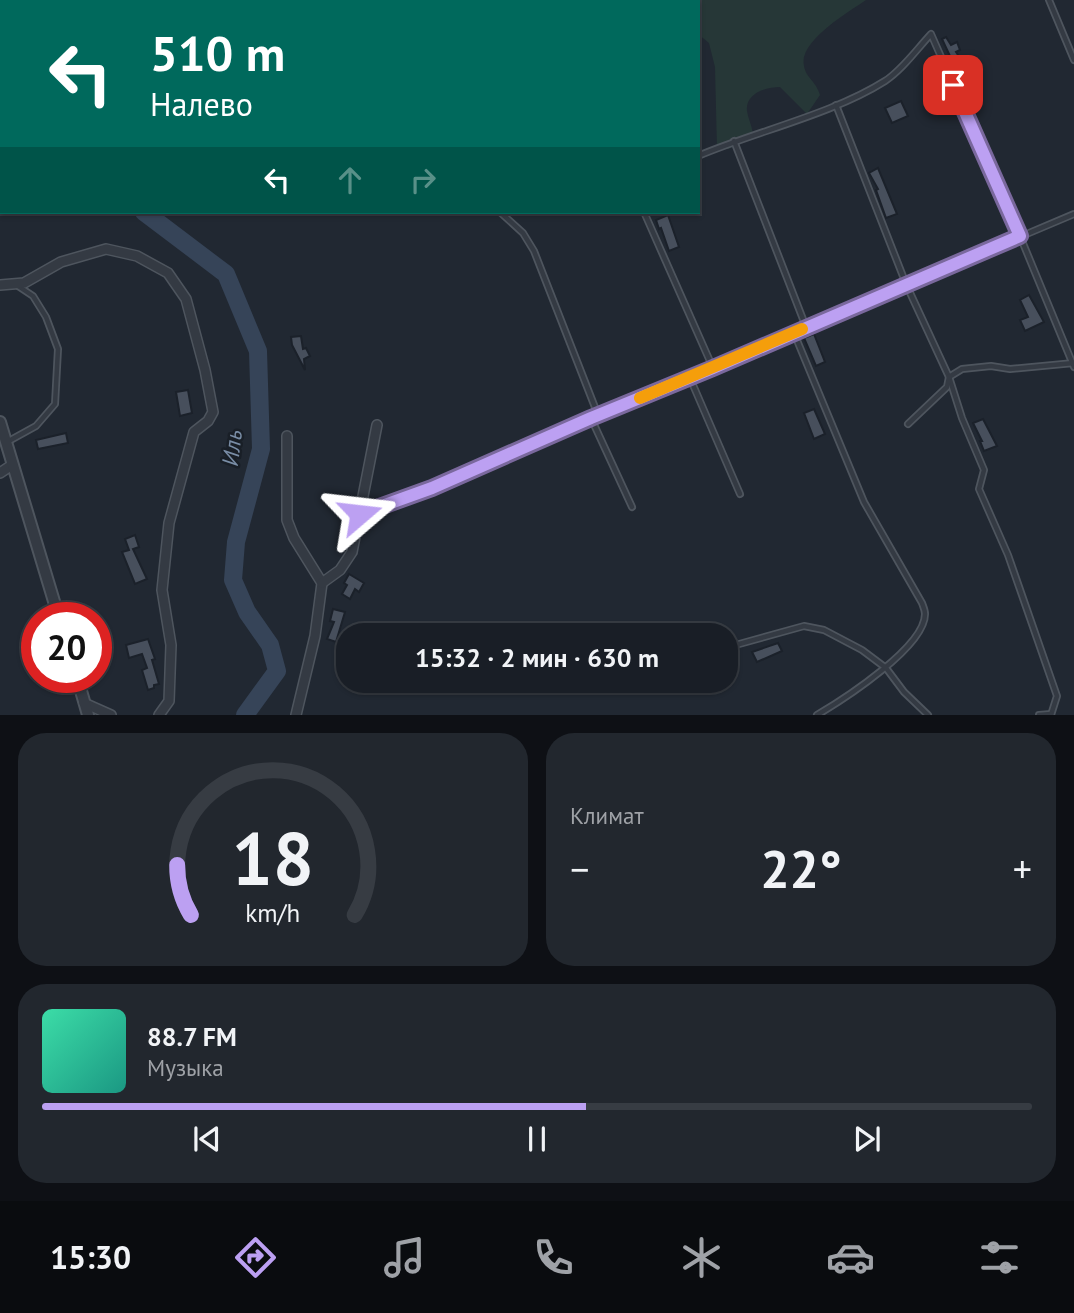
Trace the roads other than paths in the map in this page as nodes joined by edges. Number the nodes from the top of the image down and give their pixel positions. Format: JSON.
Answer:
{"nodes":[{"id":1,"x":1049,"y":0,"type":"edge"},
{"id":2,"x":1074,"y":60,"type":"edge"},
{"id":3,"x":836,"y":104,"type":"junction"},
{"id":4,"x":734,"y":141,"type":"junction"},
{"id":5,"x":700,"y":155,"type":"edge"},
{"id":6,"x":502,"y":214,"type":"edge"},
{"id":7,"x":645,"y":214,"type":"edge"},
{"id":8,"x":1074,"y":214,"type":"edge"},
{"id":9,"x":1020,"y":236,"type":"junction"},
{"id":10,"x":0,"y":285,"type":"edge"},
{"id":11,"x":15,"y":285,"type":"junction"},
{"id":12,"x":906,"y":285,"type":"junction"},
{"id":13,"x":806,"y":327,"type":"junction"},
{"id":14,"x":794,"y":333,"type":"junction"},
{"id":15,"x":1074,"y":365,"type":"edge"},
{"id":16,"x":713,"y":368,"type":"junction"},
{"id":17,"x":949,"y":377,"type":"junction"},
{"id":18,"x":690,"y":378,"type":"junction"},
{"id":19,"x":598,"y":415,"type":"junction"},
{"id":20,"x":591,"y":418,"type":"junction"},
{"id":21,"x":0,"y":422,"type":"edge"},
{"id":22,"x":908,"y":424,"type":"dead end"},
{"id":23,"x":377,"y":425,"type":"dead end"},
{"id":24,"x":287,"y":436,"type":"dead end"},
{"id":25,"x":6,"y":443,"type":"junction"},
{"id":26,"x":12,"y":465,"type":"junction"},
{"id":27,"x":0,"y":473,"type":"edge"},
{"id":28,"x":740,"y":494,"type":"dead end"},
{"id":29,"x":632,"y":508,"type":"dead end"},
{"id":30,"x":360,"y":514,"type":"junction"},
{"id":31,"x":323,"y":583,"type":"junction"},
{"id":32,"x":54,"y":602,"type":"edge"},
{"id":33,"x":738,"y":644,"type":"edge"},
{"id":34,"x":886,"y":668,"type":"junction"},
{"id":35,"x":81,"y":693,"type":"edge"},
{"id":36,"x":84,"y":703,"type":"junction"},
{"id":37,"x":1051,"y":714,"type":"edge"},
{"id":38,"x":88,"y":715,"type":"edge"},
{"id":39,"x":111,"y":715,"type":"edge"},
{"id":40,"x":159,"y":715,"type":"edge"},
{"id":41,"x":296,"y":715,"type":"edge"},
{"id":42,"x":817,"y":715,"type":"edge"},
{"id":43,"x":928,"y":715,"type":"edge"},
{"id":44,"x":1039,"y":715,"type":"edge"}],
"edges":[{"from":1,"to":2,"type":"lane"},
{"from":3,"to":4,"type":"lane"},
{"from":3,"to":9,"type":"lane"},
{"from":3,"to":12,"type":"lane"},
{"from":4,"to":5,"type":"lane"},
{"from":4,"to":13,"type":"lane"},
{"from":6,"to":19,"type":"lane"},
{"from":7,"to":16,"type":"lane"},
{"from":8,"to":9,"type":"lane"},
{"from":9,"to":12,"type":"lane"},
{"from":9,"to":15,"type":"lane"},
{"from":10,"to":11,"type":"street"},
{"from":11,"to":25,"type":"lane"},
{"from":11,"to":40,"type":"street"},
{"from":12,"to":13,"type":"lane"},
{"from":12,"to":17,"type":"lane"},
{"from":13,"to":14,"type":"lane"},
{"from":14,"to":16,"type":"lane"},
{"from":14,"to":34,"type":"lane"},
{"from":15,"to":17,"type":"lane"},
{"from":16,"to":18,"type":"lane"},
{"from":17,"to":22,"type":"lane"},
{"from":17,"to":37,"type":"lane"},
{"from":18,"to":19,"type":"lane"},
{"from":18,"to":28,"type":"lane"},
{"from":19,"to":20,"type":"lane"},
{"from":20,"to":29,"type":"lane"},
{"from":20,"to":30,"type":"lane"},
{"from":21,"to":25,"type":"street"},
{"from":23,"to":30,"type":"street"},
{"from":24,"to":31,"type":"street"},
{"from":25,"to":26,"type":"street"},
{"from":26,"to":27,"type":"street"},
{"from":26,"to":32,"type":"street"},
{"from":30,"to":31,"type":"street"},
{"from":31,"to":41,"type":"street"},
{"from":33,"to":34,"type":"lane"},
{"from":34,"to":42,"type":"lane"},
{"from":34,"to":43,"type":"lane"},
{"from":35,"to":36,"type":"street"},
{"from":36,"to":38,"type":"street"},
{"from":36,"to":39,"type":"street"},
{"from":37,"to":44,"type":"lane"}]}
